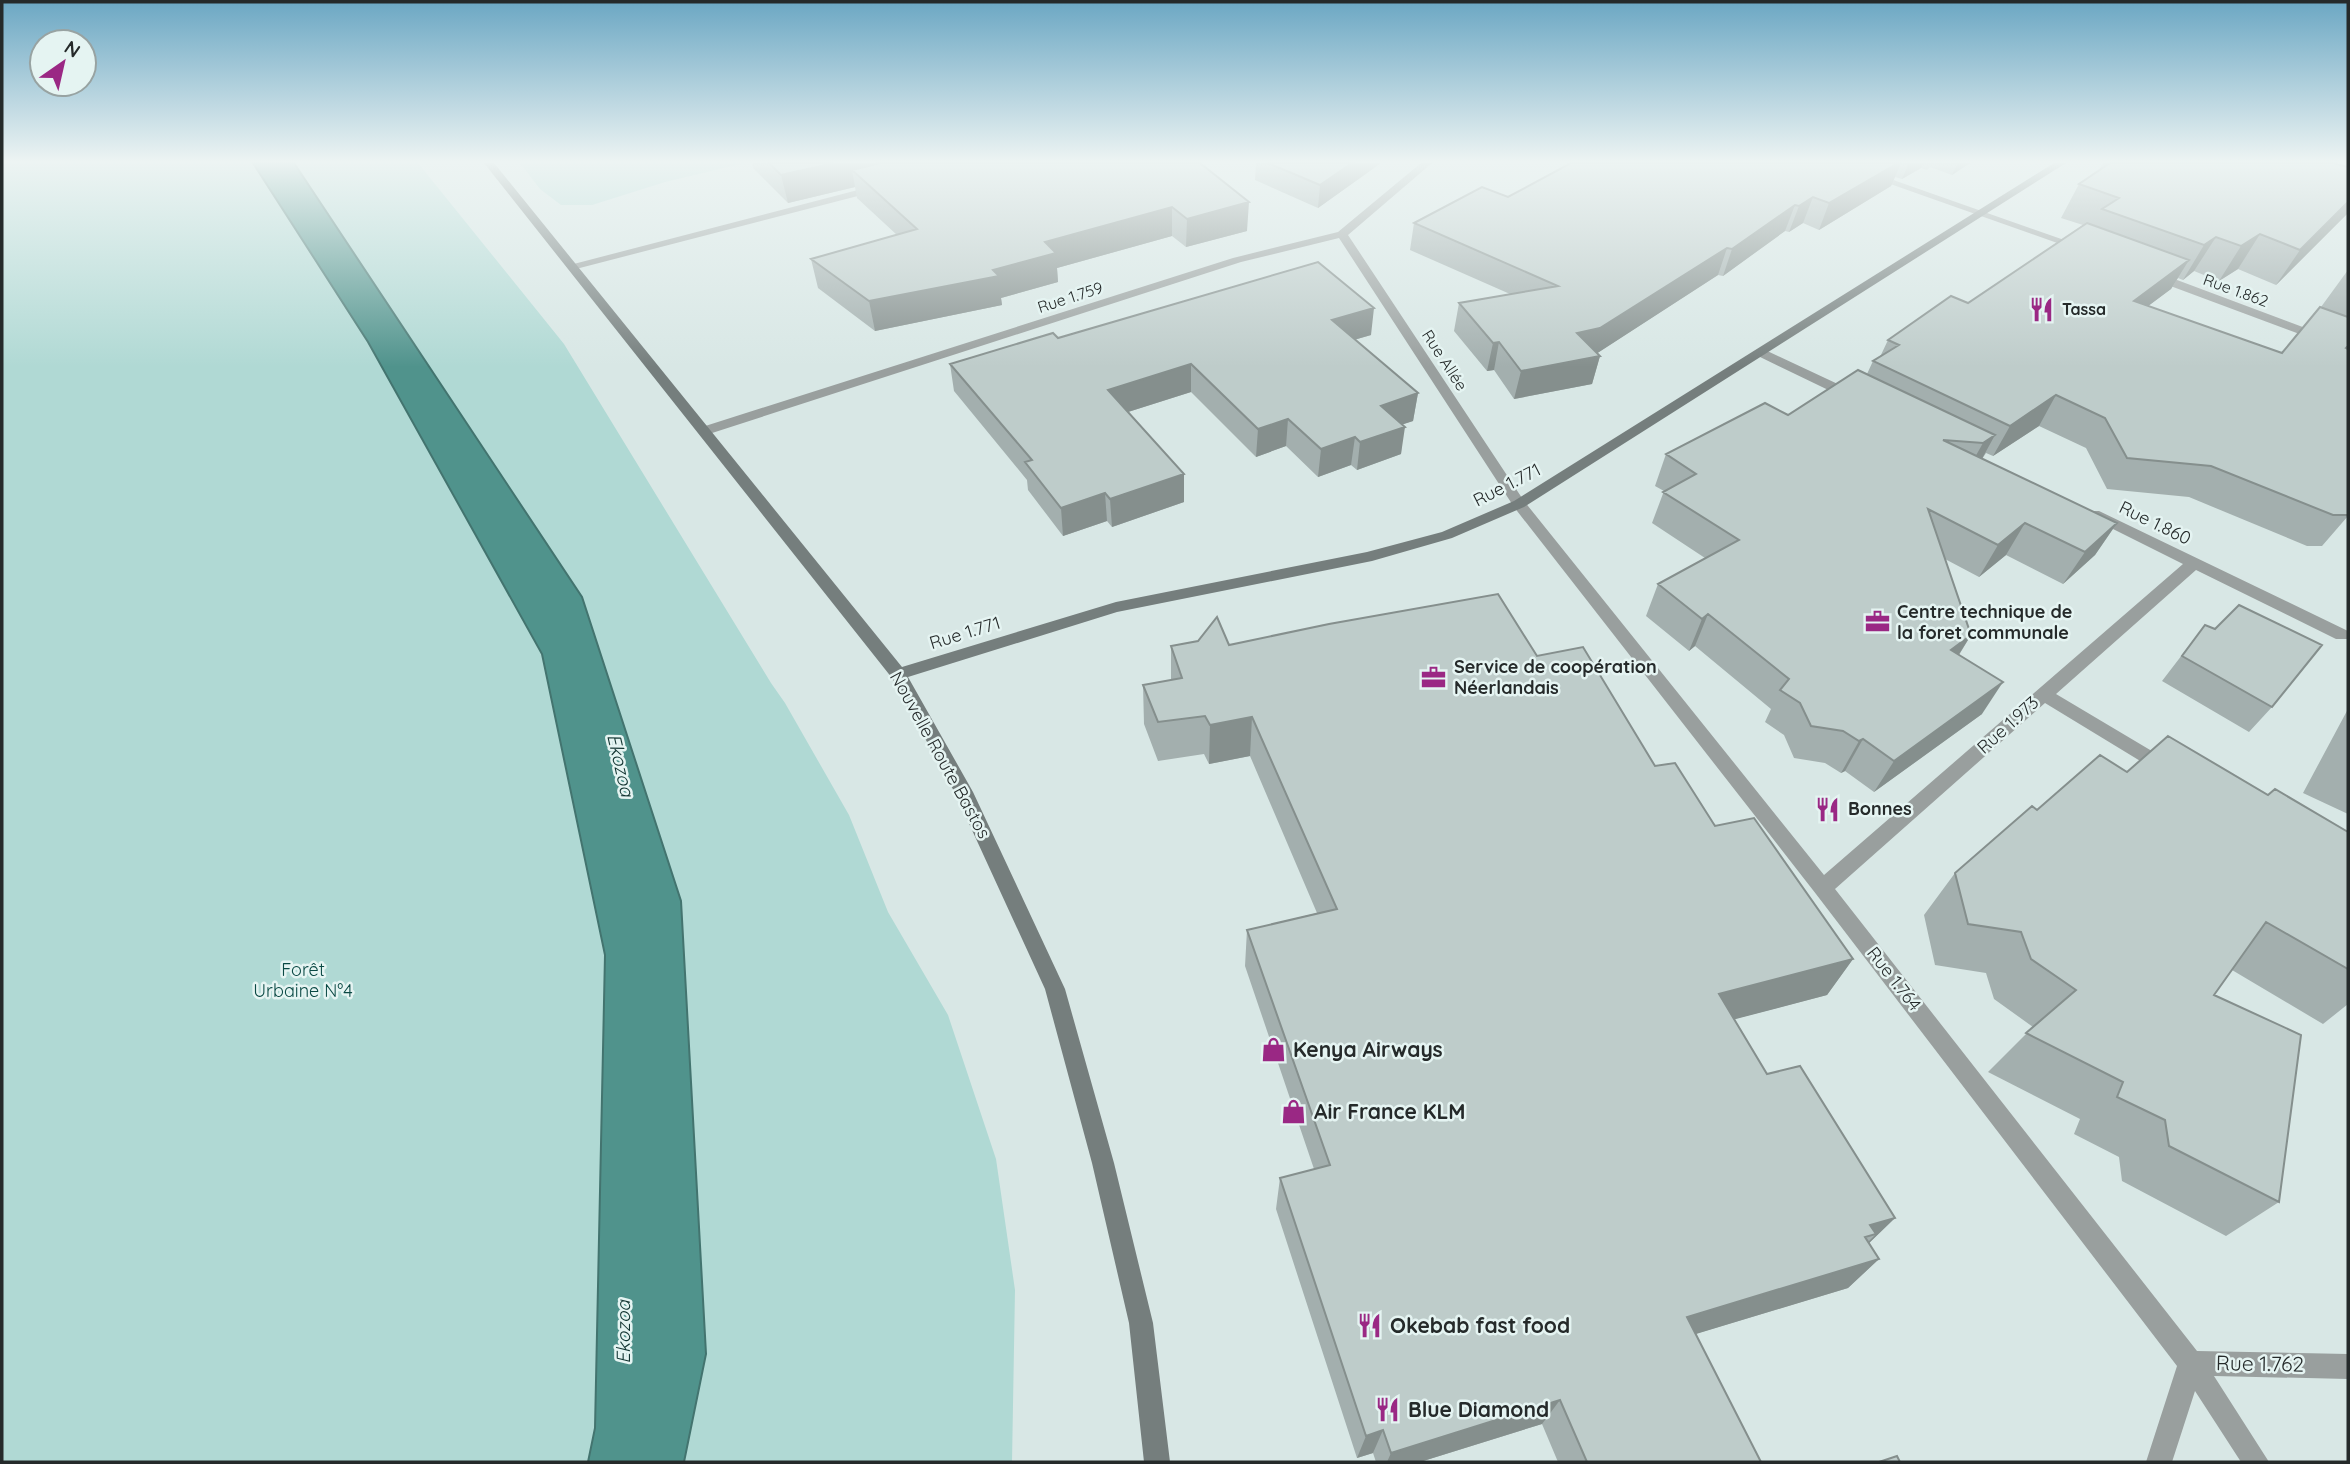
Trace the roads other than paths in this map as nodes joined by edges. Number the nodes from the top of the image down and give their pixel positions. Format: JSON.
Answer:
{"nodes":[{"id":1,"x":544,"y":231,"type":"edge"},
{"id":2,"x":707,"y":231,"type":"edge"},
{"id":3,"x":1345,"y":231,"type":"edge"},
{"id":4,"x":1952,"y":231,"type":"edge"},
{"id":5,"x":2035,"y":231,"type":"edge"},
{"id":6,"x":1342,"y":234,"type":"junction"},
{"id":7,"x":2094,"y":253,"type":"edge"},
{"id":8,"x":572,"y":266,"type":"junction"},
{"id":9,"x":2144,"y":272,"type":"edge"},
{"id":10,"x":2348,"y":348,"type":"edge"},
{"id":11,"x":1763,"y":353,"type":"junction"},
{"id":12,"x":1861,"y":401,"type":"edge"},
{"id":13,"x":704,"y":431,"type":"junction"},
{"id":14,"x":1519,"y":504,"type":"junction"},
{"id":15,"x":2083,"y":509,"type":"edge"},
{"id":16,"x":2194,"y":563,"type":"junction"},
{"id":17,"x":2342,"y":635,"type":"dead end"},
{"id":18,"x":898,"y":674,"type":"junction"},
{"id":19,"x":2043,"y":694,"type":"junction"},
{"id":20,"x":2186,"y":781,"type":"edge"},
{"id":21,"x":1824,"y":888,"type":"junction"},
{"id":22,"x":2191,"y":1363,"type":"junction"},
{"id":23,"x":2348,"y":1366,"type":"edge"},
{"id":24,"x":1157,"y":1462,"type":"edge"},
{"id":25,"x":2160,"y":1462,"type":"edge"},
{"id":26,"x":2256,"y":1462,"type":"edge"}],
"edges":[{"from":1,"to":8,"type":"main road","name":"Nouvelle Route Bastos"},
{"from":2,"to":8,"type":"street"},
{"from":3,"to":6,"type":"street","name":"Rue 1.759"},
{"from":4,"to":11,"type":"main road","name":"Rue 1.771"},
{"from":5,"to":7,"type":"street"},
{"from":6,"to":13,"type":"street","name":"Rue 1.759"},
{"from":6,"to":14,"type":"street","name":"Rue Allée"},
{"from":8,"to":13,"type":"main road","name":"Nouvelle Route Bastos"},
{"from":9,"to":10,"type":"street","name":"Rue 1.862"},
{"from":11,"to":12,"type":"street"},
{"from":11,"to":14,"type":"main road","name":"Rue 1.771"},
{"from":13,"to":18,"type":"main road","name":"Nouvelle Route Bastos"},
{"from":14,"to":18,"type":"main road","name":"Rue 1.771"},
{"from":14,"to":21,"type":"street","name":"Rue 1.764"},
{"from":15,"to":16,"type":"street","name":"Rue 1.860"},
{"from":16,"to":17,"type":"street","name":"Rue 1.860"},
{"from":16,"to":19,"type":"street","name":"Rue 1.973"},
{"from":18,"to":24,"type":"main road","name":"Nouvelle Route Bastos"},
{"from":19,"to":20,"type":"street"},
{"from":19,"to":21,"type":"street","name":"Rue 1.973"},
{"from":21,"to":22,"type":"street","name":"Rue 1.764"},
{"from":22,"to":23,"type":"street","name":"Rue 1.762"},
{"from":22,"to":25,"type":"street","name":"Rue 1.762"},
{"from":22,"to":26,"type":"street","name":"Rue 1.764"}]}
